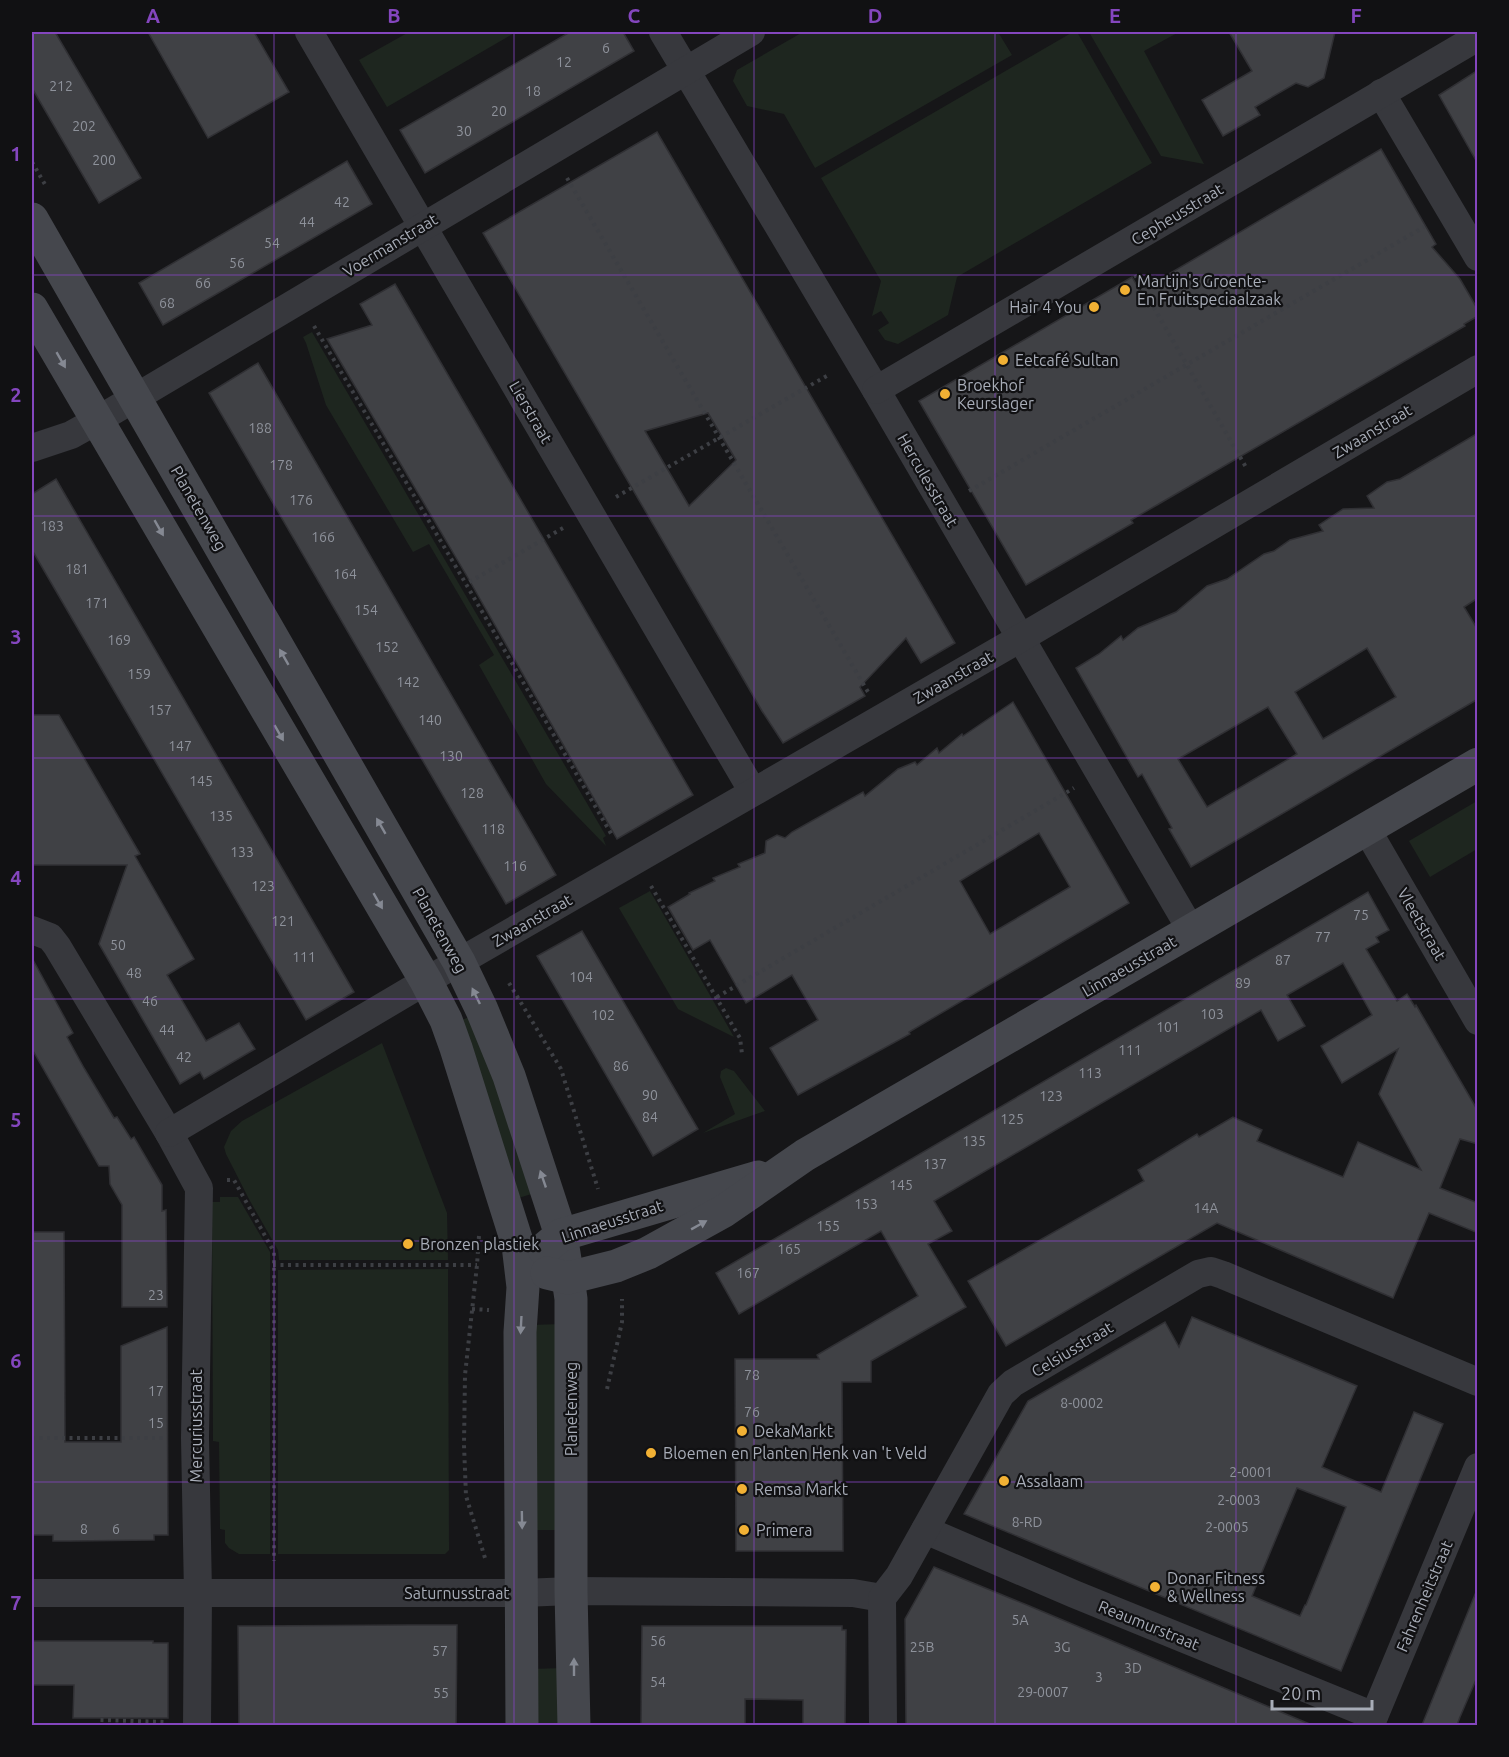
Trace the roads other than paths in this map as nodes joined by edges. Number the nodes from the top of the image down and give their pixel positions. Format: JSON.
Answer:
{"nodes":[{"id":1,"x":309,"y":32,"type":"edge"},
{"id":2,"x":663,"y":32,"type":"edge"},
{"id":3,"x":751,"y":32,"type":"edge"},
{"id":4,"x":1478,"y":37,"type":"edge"},
{"id":5,"x":686,"y":71,"type":"junction"},
{"id":6,"x":1381,"y":93,"type":"junction"},
{"id":7,"x":32,"y":219,"type":"edge"},
{"id":8,"x":422,"y":226,"type":"junction"},
{"id":9,"x":1478,"y":257,"type":"edge"},
{"id":10,"x":32,"y":309,"type":"edge"},
{"id":11,"x":1478,"y":369,"type":"edge"},
{"id":12,"x":876,"y":390,"type":"junction"},
{"id":13,"x":135,"y":396,"type":"junction"},
{"id":14,"x":96,"y":421,"type":"junction"},
{"id":15,"x":32,"y":448,"type":"edge"},
{"id":16,"x":1019,"y":639,"type":"junction"},
{"id":17,"x":1478,"y":764,"type":"edge"},
{"id":18,"x":753,"y":792,"type":"junction"},
{"id":19,"x":1366,"y":828,"type":"junction"},
{"id":20,"x":32,"y":930,"type":"edge"},
{"id":21,"x":1191,"y":930,"type":"junction"},
{"id":22,"x":459,"y":962,"type":"junction"},
{"id":23,"x":426,"y":981,"type":"junction"},
{"id":24,"x":1478,"y":1021,"type":"edge"},
{"id":25,"x":169,"y":1133,"type":"junction"},
{"id":26,"x":781,"y":1170,"type":"junction"},
{"id":27,"x":561,"y":1235,"type":"junction"},
{"id":28,"x":522,"y":1267,"type":"junction"},
{"id":29,"x":568,"y":1278,"type":"junction"},
{"id":30,"x":1478,"y":1382,"type":"edge"},
{"id":31,"x":1478,"y":1467,"type":"edge"},
{"id":32,"x":925,"y":1530,"type":"junction"},
{"id":33,"x":572,"y":1591,"type":"junction"},
{"id":34,"x":32,"y":1593,"type":"edge"},
{"id":35,"x":198,"y":1593,"type":"junction"},
{"id":36,"x":523,"y":1593,"type":"junction"},
{"id":37,"x":882,"y":1598,"type":"junction"},
{"id":38,"x":1372,"y":1721,"type":"edge"},
{"id":39,"x":197,"y":1724,"type":"edge"},
{"id":40,"x":522,"y":1725,"type":"edge"},
{"id":41,"x":574,"y":1725,"type":"edge"},
{"id":42,"x":882,"y":1725,"type":"edge"}],
"edges":[{"from":1,"to":8,"type":"street","name":"Lierstraat"},
{"from":2,"to":5,"type":"street","name":"Herculesstraat"},
{"from":3,"to":5,"type":"street","name":"Voermanstraat"},
{"from":4,"to":6,"type":"street","name":"Cepheusstraat"},
{"from":5,"to":8,"type":"street","name":"Voermanstraat"},
{"from":5,"to":12,"type":"street","name":"Herculesstraat"},
{"from":6,"to":9,"type":"street"},
{"from":6,"to":12,"type":"street","name":"Cepheusstraat"},
{"from":7,"to":13,"type":"main road","name":"Planetenweg"},
{"from":8,"to":13,"type":"street","name":"Voermanstraat"},
{"from":8,"to":18,"type":"street","name":"Lierstraat"},
{"from":10,"to":14,"type":"main road","one_way":true},
{"from":11,"to":16,"type":"street","name":"Zwaanstraat"},
{"from":12,"to":16,"type":"street","name":"Herculesstraat"},
{"from":13,"to":14,"type":"street","name":"Voermanstraat"},
{"from":22,"to":13,"type":"main road","name":"Planetenweg","one_way":true},
{"from":14,"to":15,"type":"street","name":"Voermanstraat"},
{"from":14,"to":23,"type":"main road","one_way":true},
{"from":16,"to":18,"type":"street","name":"Zwaanstraat"},
{"from":16,"to":21,"type":"street","name":"Herculesstraat"},
{"from":17,"to":19,"type":"main road","name":"Linnaeusstraat"},
{"from":18,"to":22,"type":"street","name":"Zwaanstraat"},
{"from":19,"to":21,"type":"main road","name":"Linnaeusstraat"},
{"from":19,"to":24,"type":"street","name":"Vleetstraat"},
{"from":20,"to":25,"type":"street","name":"Mercuriusstraat"},
{"from":21,"to":26,"type":"main road","name":"Linnaeusstraat"},
{"from":22,"to":23,"type":"street","name":"Zwaanstraat"},
{"from":27,"to":22,"type":"main road","name":"Planetenweg","one_way":true},
{"from":23,"to":25,"type":"street"},
{"from":23,"to":28,"type":"main road"},
{"from":25,"to":35,"type":"street","name":"Mercuriusstraat"},
{"from":26,"to":27,"type":"main road","name":"Linnaeusstraat"},
{"from":29,"to":26,"type":"main road","name":"Linnaeusstraat","one_way":true},
{"from":27,"to":28,"type":"main road","name":"Linnaeusstraat"},
{"from":27,"to":29,"type":"main road","name":"Planetenweg"},
{"from":28,"to":29,"type":"main road","name":"Linnaeusstraat"},
{"from":28,"to":36,"type":"main road","one_way":true},
{"from":29,"to":33,"type":"main road","name":"Planetenweg"},
{"from":30,"to":32,"type":"street","name":"Celsiusstraat"},
{"from":31,"to":38,"type":"street","name":"Fahrenheitstraat"},
{"from":32,"to":37,"type":"street","name":"Celsiusstraat"},
{"from":32,"to":38,"type":"street","name":"Reaumurstraat"},
{"from":33,"to":36,"type":"street","name":"Saturnusstraat"},
{"from":33,"to":37,"type":"street","name":"Saturnusstraat"},
{"from":41,"to":33,"type":"main road","name":"Planetenweg","one_way":true},
{"from":34,"to":35,"type":"street","name":"Saturnusstraat"},
{"from":35,"to":36,"type":"street","name":"Saturnusstraat"},
{"from":35,"to":39,"type":"street","name":"Mercuriusstraat"},
{"from":36,"to":40,"type":"main road"},
{"from":37,"to":42,"type":"street"}]}
